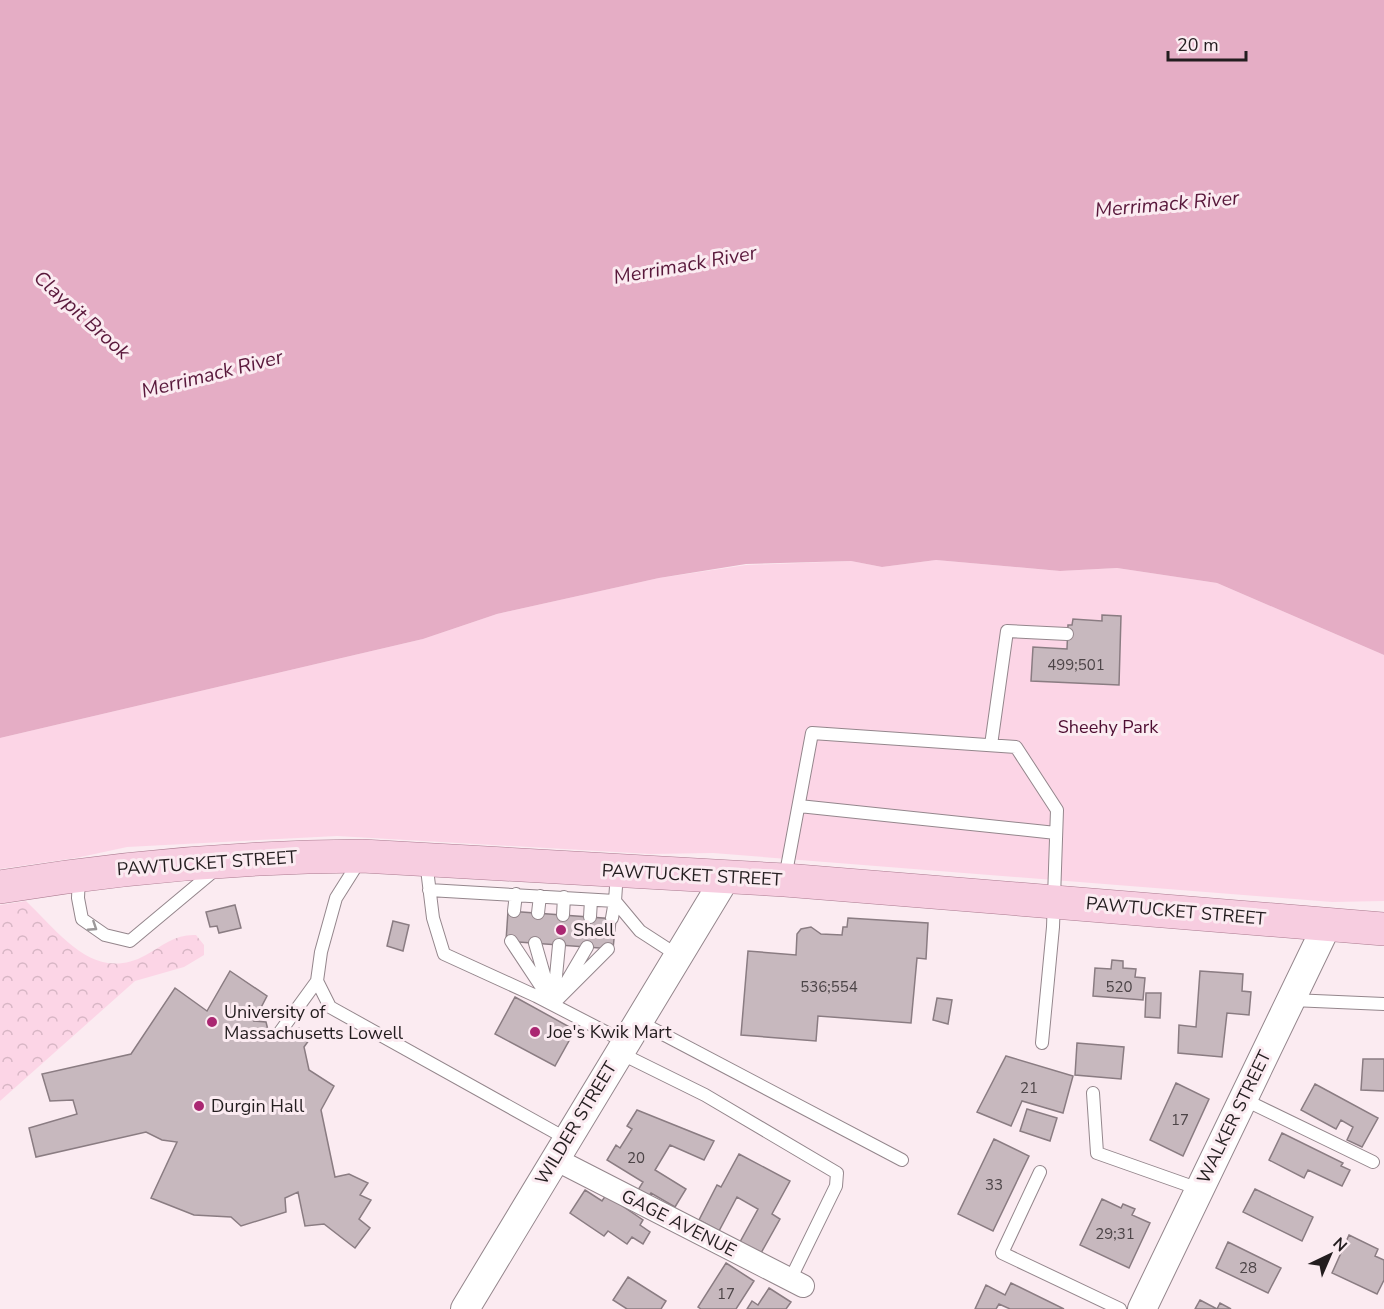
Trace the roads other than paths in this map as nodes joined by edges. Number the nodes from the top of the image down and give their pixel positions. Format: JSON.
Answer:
{"nodes":[{"id":1,"x":1067,"y":634,"type":"dead end"},
{"id":2,"x":991,"y":745,"type":"junction"},
{"id":3,"x":799,"y":806,"type":"junction"},
{"id":4,"x":1056,"y":833,"type":"junction"},
{"id":5,"x":362,"y":856,"type":"junction"},
{"id":6,"x":230,"y":859,"type":"junction"},
{"id":7,"x":79,"y":875,"type":"junction"},
{"id":8,"x":428,"y":875,"type":"junction"},
{"id":9,"x":726,"y":877,"type":"junction"},
{"id":10,"x":785,"y":880,"type":"junction"},
{"id":11,"x":616,"y":886,"type":"junction"},
{"id":12,"x":0,"y":888,"type":"edge"},
{"id":13,"x":516,"y":894,"type":"junction"},
{"id":14,"x":540,"y":896,"type":"junction"},
{"id":15,"x":564,"y":897,"type":"junction"},
{"id":16,"x":591,"y":900,"type":"junction"},
{"id":17,"x":1052,"y":901,"type":"junction"},
{"id":18,"x":514,"y":911,"type":"dead end"},
{"id":19,"x":538,"y":913,"type":"dead end"},
{"id":20,"x":563,"y":915,"type":"dead end"},
{"id":21,"x":590,"y":917,"type":"dead end"},
{"id":22,"x":612,"y":918,"type":"dead end"},
{"id":23,"x":1327,"y":925,"type":"junction"},
{"id":24,"x":1384,"y":929,"type":"edge"},
{"id":25,"x":511,"y":941,"type":"dead end"},
{"id":26,"x":535,"y":943,"type":"dead end"},
{"id":27,"x":559,"y":945,"type":"dead end"},
{"id":28,"x":587,"y":947,"type":"dead end"},
{"id":29,"x":608,"y":948,"type":"dead end"},
{"id":30,"x":677,"y":955,"type":"junction"},
{"id":31,"x":316,"y":981,"type":"junction"},
{"id":32,"x":1290,"y":1000,"type":"junction"},
{"id":33,"x":553,"y":1004,"type":"junction"},
{"id":34,"x":1384,"y":1004,"type":"edge"},
{"id":35,"x":280,"y":1032,"type":"dead end"},
{"id":36,"x":627,"y":1038,"type":"junction"},
{"id":37,"x":1041,"y":1043,"type":"dead end"},
{"id":38,"x":1093,"y":1093,"type":"dead end"},
{"id":39,"x":1243,"y":1099,"type":"junction"},
{"id":40,"x":561,"y":1149,"type":"junction"},
{"id":41,"x":902,"y":1160,"type":"dead end"},
{"id":42,"x":1373,"y":1162,"type":"dead end"},
{"id":43,"x":1040,"y":1172,"type":"dead end"},
{"id":44,"x":1199,"y":1189,"type":"junction"},
{"id":45,"x":797,"y":1283,"type":"joint"},
{"id":46,"x":465,"y":1309,"type":"edge"},
{"id":47,"x":1119,"y":1309,"type":"edge"},
{"id":48,"x":1142,"y":1309,"type":"edge"}],
"edges":[{"from":1,"to":2,"type":"lane"},
{"from":2,"to":3,"type":"lane"},
{"from":2,"to":4,"type":"lane"},
{"from":3,"to":4,"type":"lane"},
{"from":3,"to":10,"type":"lane"},
{"from":4,"to":17,"type":"lane"},
{"from":5,"to":6,"type":"main road","name":"PAWTUCKET STREET"},
{"from":5,"to":8,"type":"main road","name":"PAWTUCKET STREET"},
{"from":5,"to":31,"type":"lane"},
{"from":6,"to":7,"type":"main road","name":"PAWTUCKET STREET"},
{"from":7,"to":6,"type":"lane","one_way":true},
{"from":7,"to":12,"type":"main road","name":"PAWTUCKET STREET"},
{"from":8,"to":11,"type":"main road","name":"PAWTUCKET STREET"},
{"from":8,"to":13,"type":"lane"},
{"from":8,"to":33,"type":"lane"},
{"from":9,"to":10,"type":"main road","name":"PAWTUCKET STREET"},
{"from":9,"to":11,"type":"main road","name":"PAWTUCKET STREET"},
{"from":9,"to":30,"type":"street","name":"WILDER STREET"},
{"from":10,"to":17,"type":"main road","name":"PAWTUCKET STREET"},
{"from":11,"to":16,"type":"lane"},
{"from":11,"to":22,"type":"lane"},
{"from":11,"to":30,"type":"lane"},
{"from":13,"to":14,"type":"lane"},
{"from":13,"to":18,"type":"lane"},
{"from":14,"to":15,"type":"lane"},
{"from":14,"to":19,"type":"lane"},
{"from":15,"to":16,"type":"lane"},
{"from":15,"to":20,"type":"lane"},
{"from":16,"to":21,"type":"lane"},
{"from":17,"to":23,"type":"main road","name":"PAWTUCKET STREET"},
{"from":17,"to":37,"type":"lane"},
{"from":23,"to":24,"type":"main road","name":"PAWTUCKET STREET"},
{"from":23,"to":32,"type":"street","name":"WALKER STREET"},
{"from":25,"to":33,"type":"lane"},
{"from":26,"to":33,"type":"lane"},
{"from":27,"to":33,"type":"lane"},
{"from":28,"to":33,"type":"lane"},
{"from":29,"to":33,"type":"lane"},
{"from":30,"to":36,"type":"street","name":"WILDER STREET"},
{"from":31,"to":35,"type":"lane"},
{"from":31,"to":40,"type":"lane"},
{"from":32,"to":34,"type":"lane"},
{"from":32,"to":39,"type":"street","name":"WALKER STREET"},
{"from":33,"to":36,"type":"lane"},
{"from":36,"to":40,"type":"street","name":"WILDER STREET"},
{"from":36,"to":41,"type":"lane"},
{"from":36,"to":45,"type":"lane"},
{"from":38,"to":44,"type":"lane"},
{"from":39,"to":42,"type":"lane"},
{"from":39,"to":44,"type":"street","name":"WALKER STREET"},
{"from":40,"to":45,"type":"street","name":"GAGE AVENUE"},
{"from":40,"to":46,"type":"street","name":"WILDER STREET"},
{"from":43,"to":47,"type":"lane"},
{"from":44,"to":48,"type":"street","name":"WALKER STREET"}]}
